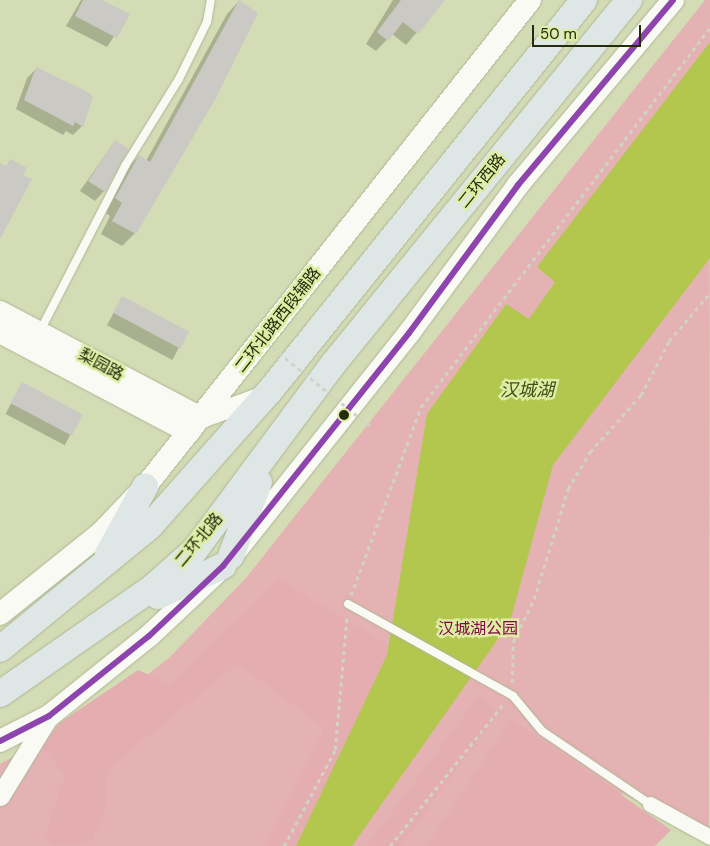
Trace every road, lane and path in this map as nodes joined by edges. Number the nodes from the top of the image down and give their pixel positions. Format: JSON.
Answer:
{"nodes":[{"id":1,"x":211,"y":0,"type":"edge"},
{"id":2,"x":530,"y":0,"type":"edge"},
{"id":3,"x":584,"y":0,"type":"edge"},
{"id":4,"x":629,"y":0,"type":"edge"},
{"id":5,"x":673,"y":0,"type":"edge"},
{"id":6,"x":710,"y":27,"type":"edge"},
{"id":7,"x":710,"y":293,"type":"edge"},
{"id":8,"x":0,"y":312,"type":"edge"},
{"id":9,"x":248,"y":328,"type":"dead end"},
{"id":10,"x":0,"y":332,"type":"edge"},
{"id":11,"x":39,"y":333,"type":"junction"},
{"id":12,"x":334,"y":363,"type":"joint"},
{"id":13,"x":269,"y":392,"type":"junction"},
{"id":14,"x":195,"y":425,"type":"junction"},
{"id":15,"x":370,"y":426,"type":"dead end"},
{"id":16,"x":276,"y":438,"type":"junction"},
{"id":17,"x":145,"y":486,"type":"junction"},
{"id":18,"x":227,"y":561,"type":"junction"},
{"id":19,"x":88,"y":579,"type":"junction"},
{"id":20,"x":348,"y":604,"type":"junction"},
{"id":21,"x":0,"y":614,"type":"edge"},
{"id":22,"x":103,"y":622,"type":"junction"},
{"id":23,"x":0,"y":649,"type":"edge"},
{"id":24,"x":0,"y":694,"type":"edge"},
{"id":25,"x":513,"y":696,"type":"junction"},
{"id":26,"x":49,"y":716,"type":"junction"},
{"id":27,"x":0,"y":741,"type":"edge"},
{"id":28,"x":0,"y":796,"type":"edge"},
{"id":29,"x":650,"y":804,"type":"joint"},
{"id":30,"x":710,"y":837,"type":"edge"},
{"id":31,"x":284,"y":846,"type":"edge"},
{"id":32,"x":390,"y":846,"type":"edge"}],
"edges":[{"from":1,"to":11,"type":"lane"},
{"from":2,"to":14,"type":"main road","name":"二环北路西段辅路"},
{"from":3,"to":13,"type":"highway","name":"二环西路"},
{"from":4,"to":12,"type":"highway","name":"二环西路"},
{"from":5,"to":18,"type":"main road"},
{"from":6,"to":20,"type":"path"},
{"from":7,"to":25,"type":"path"},
{"from":8,"to":11,"type":"main road","name":"梨园路"},
{"from":9,"to":15,"type":"path","bridge":true},
{"from":10,"to":14,"type":"main road","name":"梨园路"},
{"from":11,"to":14,"type":"main road","name":"梨园路"},
{"from":12,"to":16,"type":"highway","name":"二环北路"},
{"from":13,"to":14,"type":"street"},
{"from":13,"to":19,"type":"highway"},
{"from":14,"to":17,"type":"main road","name":"二环北路西段辅路"},
{"from":16,"to":18,"type":"highway"},
{"from":16,"to":22,"type":"highway","name":"二环北路"},
{"from":17,"to":19,"type":"highway"},
{"from":17,"to":21,"type":"main road","name":"二环北路西段辅路"},
{"from":18,"to":22,"type":"highway"},
{"from":18,"to":26,"type":"main road"},
{"from":19,"to":23,"type":"highway"},
{"from":20,"to":25,"type":"lane"},
{"from":20,"to":31,"type":"path"},
{"from":22,"to":24,"type":"highway","name":"二环北路"},
{"from":25,"to":29,"type":"lane"},
{"from":25,"to":32,"type":"path"},
{"from":26,"to":27,"type":"main road"},
{"from":26,"to":28,"type":"street"},
{"from":29,"to":30,"type":"street"}]}
